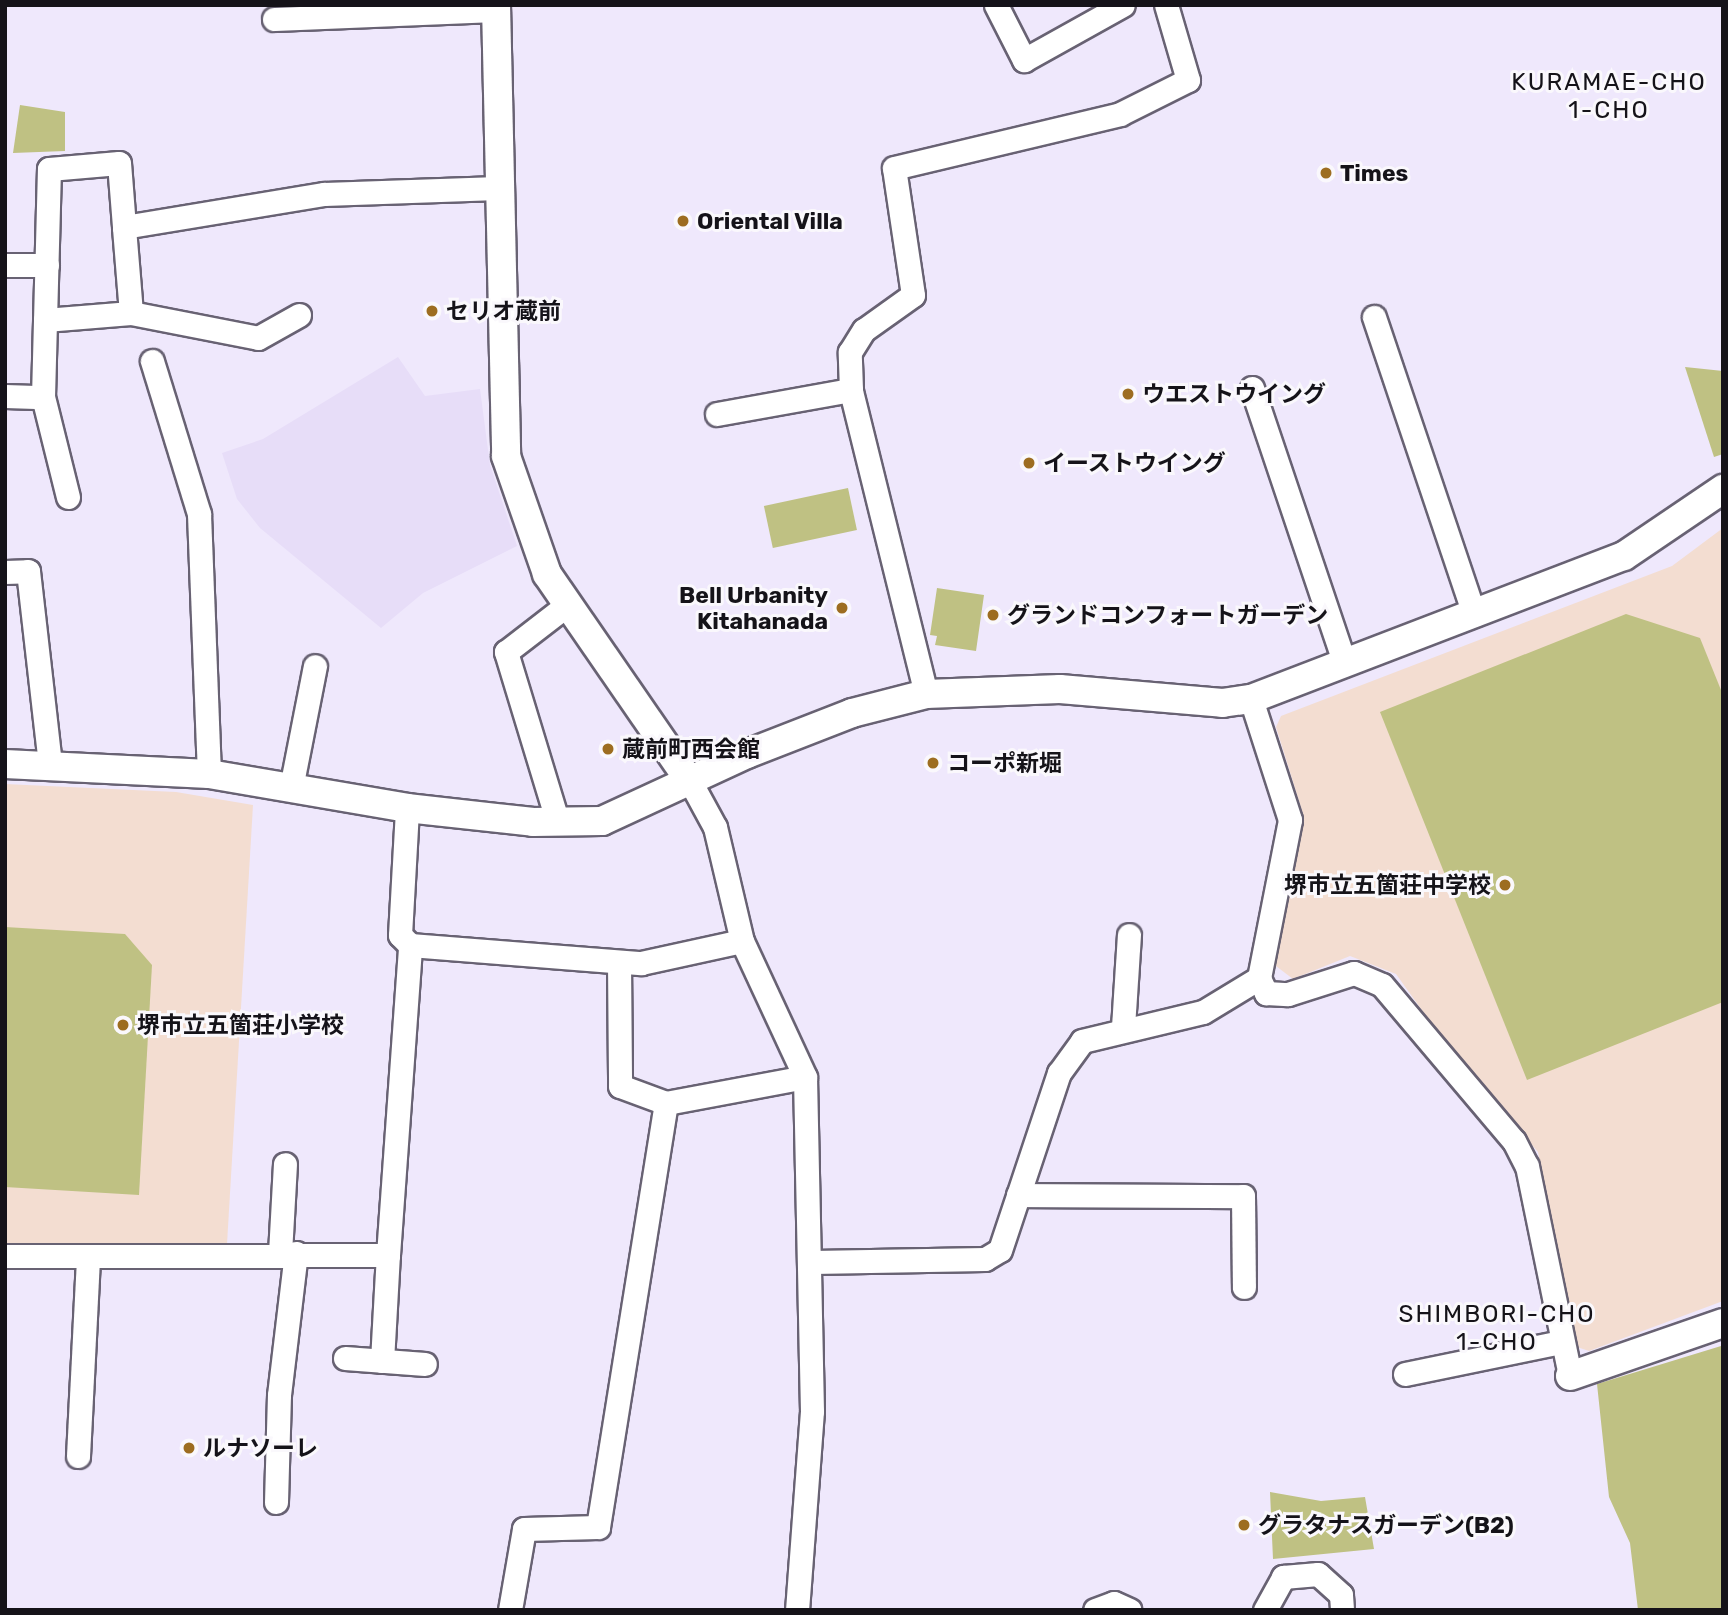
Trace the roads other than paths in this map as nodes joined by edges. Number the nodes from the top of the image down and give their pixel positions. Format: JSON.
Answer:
{"nodes":[{"id":1,"x":996,"y":5,"type":"edge"},
{"id":2,"x":1123,"y":5,"type":"edge"},
{"id":3,"x":1166,"y":5,"type":"edge"},
{"id":4,"x":496,"y":8,"type":"edge"},
{"id":5,"x":274,"y":19,"type":"dead end"},
{"id":6,"x":498,"y":188,"type":"junction"},
{"id":7,"x":124,"y":227,"type":"junction"},
{"id":8,"x":5,"y":265,"type":"edge"},
{"id":9,"x":47,"y":265,"type":"junction"},
{"id":10,"x":131,"y":313,"type":"junction"},
{"id":11,"x":299,"y":315,"type":"dead end"},
{"id":12,"x":1374,"y":317,"type":"dead end"},
{"id":13,"x":45,"y":320,"type":"junction"},
{"id":14,"x":152,"y":361,"type":"dead end"},
{"id":15,"x":1251,"y":387,"type":"dead end"},
{"id":16,"x":851,"y":390,"type":"junction"},
{"id":17,"x":5,"y":396,"type":"edge"},
{"id":18,"x":43,"y":397,"type":"junction"},
{"id":19,"x":717,"y":414,"type":"dead end"},
{"id":20,"x":1723,"y":489,"type":"edge"},
{"id":21,"x":68,"y":497,"type":"dead end"},
{"id":22,"x":5,"y":572,"type":"edge"},
{"id":23,"x":568,"y":604,"type":"junction"},
{"id":24,"x":1474,"y":615,"type":"junction"},
{"id":25,"x":1345,"y":664,"type":"junction"},
{"id":26,"x":315,"y":666,"type":"dead end"},
{"id":27,"x":926,"y":694,"type":"junction"},
{"id":28,"x":1251,"y":699,"type":"junction"},
{"id":29,"x":5,"y":764,"type":"edge"},
{"id":30,"x":50,"y":765,"type":"junction"},
{"id":31,"x":209,"y":774,"type":"junction"},
{"id":32,"x":691,"y":783,"type":"junction"},
{"id":33,"x":290,"y":788,"type":"junction"},
{"id":34,"x":407,"y":808,"type":"junction"},
{"id":35,"x":558,"y":823,"type":"junction"},
{"id":36,"x":1129,"y":934,"type":"dead end"},
{"id":37,"x":742,"y":941,"type":"junction"},
{"id":38,"x":410,"y":945,"type":"junction"},
{"id":39,"x":620,"y":962,"type":"junction"},
{"id":40,"x":1259,"y":978,"type":"junction"},
{"id":41,"x":1123,"y":1027,"type":"junction"},
{"id":42,"x":805,"y":1077,"type":"junction"},
{"id":43,"x":666,"y":1103,"type":"junction"},
{"id":44,"x":285,"y":1164,"type":"dead end"},
{"id":45,"x":1018,"y":1195,"type":"junction"},
{"id":46,"x":288,"y":1253,"type":"junction"},
{"id":47,"x":388,"y":1255,"type":"junction"},
{"id":48,"x":5,"y":1256,"type":"edge"},
{"id":49,"x":88,"y":1256,"type":"junction"},
{"id":50,"x":812,"y":1262,"type":"junction"},
{"id":51,"x":1244,"y":1287,"type":"dead end"},
{"id":52,"x":1723,"y":1323,"type":"edge"},
{"id":53,"x":1561,"y":1342,"type":"junction"},
{"id":54,"x":345,"y":1358,"type":"dead end"},
{"id":55,"x":382,"y":1361,"type":"junction"},
{"id":56,"x":425,"y":1364,"type":"dead end"},
{"id":57,"x":1405,"y":1374,"type":"dead end"},
{"id":58,"x":1570,"y":1376,"type":"joint"},
{"id":59,"x":78,"y":1456,"type":"dead end"},
{"id":60,"x":276,"y":1502,"type":"dead end"},
{"id":61,"x":510,"y":1610,"type":"edge"},
{"id":62,"x":797,"y":1610,"type":"edge"},
{"id":63,"x":1095,"y":1610,"type":"edge"},
{"id":64,"x":1130,"y":1610,"type":"edge"},
{"id":65,"x":1265,"y":1610,"type":"edge"},
{"id":66,"x":1342,"y":1610,"type":"edge"}],
"edges":[{"from":1,"to":2,"type":"street"},
{"from":3,"to":16,"type":"street"},
{"from":4,"to":5,"type":"street"},
{"from":4,"to":6,"type":"street"},
{"from":6,"to":7,"type":"street"},
{"from":6,"to":23,"type":"street"},
{"from":7,"to":9,"type":"street"},
{"from":7,"to":10,"type":"street"},
{"from":8,"to":9,"type":"street"},
{"from":9,"to":13,"type":"street"},
{"from":10,"to":11,"type":"street"},
{"from":10,"to":13,"type":"street"},
{"from":12,"to":24,"type":"street"},
{"from":13,"to":18,"type":"street"},
{"from":14,"to":31,"type":"street"},
{"from":15,"to":25,"type":"street"},
{"from":16,"to":19,"type":"street"},
{"from":16,"to":27,"type":"street"},
{"from":17,"to":18,"type":"street"},
{"from":18,"to":21,"type":"street"},
{"from":20,"to":24,"type":"street"},
{"from":22,"to":30,"type":"street"},
{"from":23,"to":32,"type":"street"},
{"from":23,"to":35,"type":"street"},
{"from":24,"to":25,"type":"street"},
{"from":25,"to":28,"type":"street"},
{"from":26,"to":33,"type":"street"},
{"from":27,"to":28,"type":"street"},
{"from":27,"to":32,"type":"street"},
{"from":28,"to":40,"type":"street"},
{"from":29,"to":30,"type":"street"},
{"from":30,"to":31,"type":"street"},
{"from":31,"to":33,"type":"street"},
{"from":32,"to":35,"type":"street"},
{"from":32,"to":37,"type":"street"},
{"from":33,"to":34,"type":"street"},
{"from":34,"to":35,"type":"street"},
{"from":34,"to":38,"type":"street"},
{"from":36,"to":41,"type":"street"},
{"from":37,"to":39,"type":"street"},
{"from":37,"to":42,"type":"street"},
{"from":38,"to":39,"type":"street"},
{"from":38,"to":47,"type":"street"},
{"from":39,"to":43,"type":"street"},
{"from":40,"to":41,"type":"street"},
{"from":40,"to":53,"type":"street"},
{"from":41,"to":45,"type":"street"},
{"from":42,"to":43,"type":"street"},
{"from":42,"to":50,"type":"street"},
{"from":43,"to":61,"type":"street"},
{"from":44,"to":46,"type":"street"},
{"from":45,"to":50,"type":"street"},
{"from":45,"to":51,"type":"street"},
{"from":46,"to":47,"type":"street"},
{"from":46,"to":49,"type":"street"},
{"from":46,"to":60,"type":"street"},
{"from":47,"to":55,"type":"street"},
{"from":48,"to":49,"type":"street"},
{"from":49,"to":59,"type":"street"},
{"from":50,"to":62,"type":"street"},
{"from":52,"to":58,"type":"street"},
{"from":53,"to":57,"type":"street"},
{"from":53,"to":58,"type":"street"},
{"from":54,"to":55,"type":"street"},
{"from":55,"to":56,"type":"street"},
{"from":63,"to":64,"type":"street"},
{"from":65,"to":66,"type":"street"}]}
